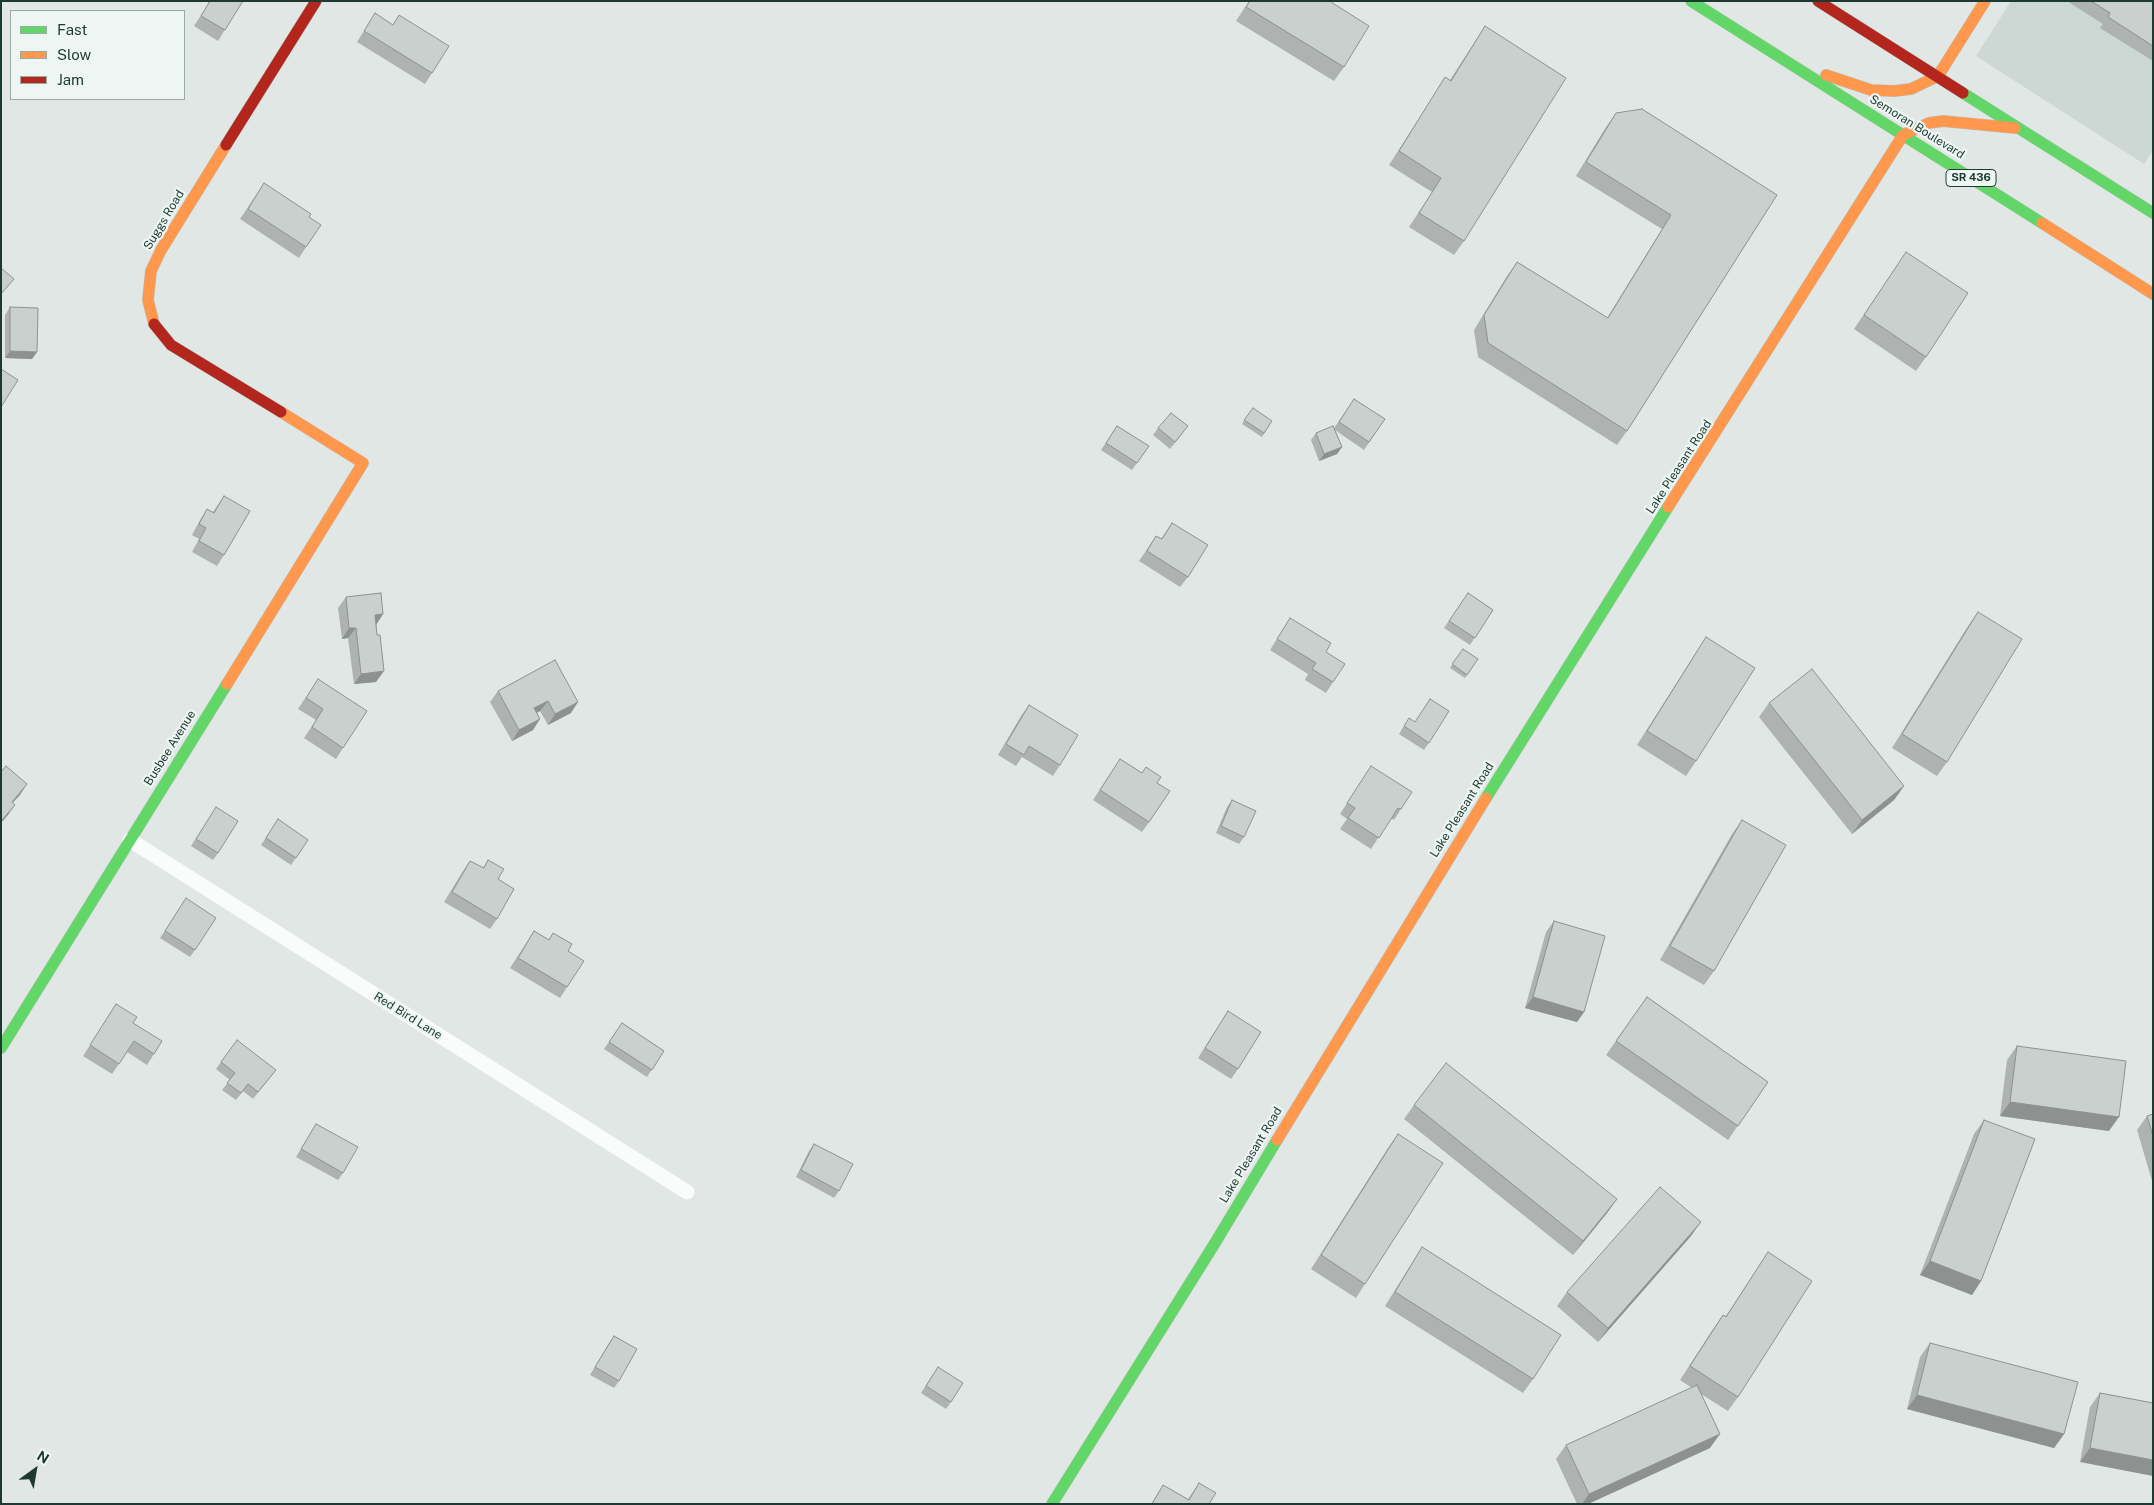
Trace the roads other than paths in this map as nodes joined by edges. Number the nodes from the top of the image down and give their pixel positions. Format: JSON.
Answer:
{"nodes":[{"id":1,"x":316,"y":1,"type":"edge"},
{"id":2,"x":1691,"y":1,"type":"edge"},
{"id":3,"x":1818,"y":1,"type":"edge"},
{"id":4,"x":1985,"y":1,"type":"edge"},
{"id":5,"x":1789,"y":63,"type":"junction"},
{"id":6,"x":1938,"y":76,"type":"junction"},
{"id":7,"x":2019,"y":128,"type":"junction"},
{"id":8,"x":1903,"y":135,"type":"junction"},
{"id":9,"x":2150,"y":206,"type":"edge"},
{"id":10,"x":2153,"y":294,"type":"edge"},
{"id":11,"x":362,"y":463,"type":"joint"},
{"id":12,"x":130,"y":840,"type":"junction"},
{"id":13,"x":1,"y":1048,"type":"edge"},
{"id":14,"x":687,"y":1192,"type":"dead end"},
{"id":15,"x":1052,"y":1504,"type":"edge"}],
"edges":[{"from":1,"to":11,"type":"street","name":"Suggs Road"},
{"from":2,"to":5,"type":"street","name":"Semoran Boulevard","number":"SR 436"},
{"from":3,"to":6,"type":"street"},
{"from":4,"to":6,"type":"street"},
{"from":5,"to":6,"type":"street"},
{"from":5,"to":8,"type":"street","name":"Semoran Boulevard","number":"SR 436"},
{"from":6,"to":7,"type":"street"},
{"from":7,"to":8,"type":"street"},
{"from":7,"to":9,"type":"street"},
{"from":8,"to":10,"type":"street","name":"Semoran Boulevard","number":"SR 436"},
{"from":8,"to":15,"type":"street","name":"Lake Pleasant Road"},
{"from":11,"to":12,"type":"street","name":"Busbee Avenue"},
{"from":12,"to":13,"type":"street","name":"Busbee Avenue"},
{"from":12,"to":14,"type":"street","name":"Red Bird Lane"}]}
